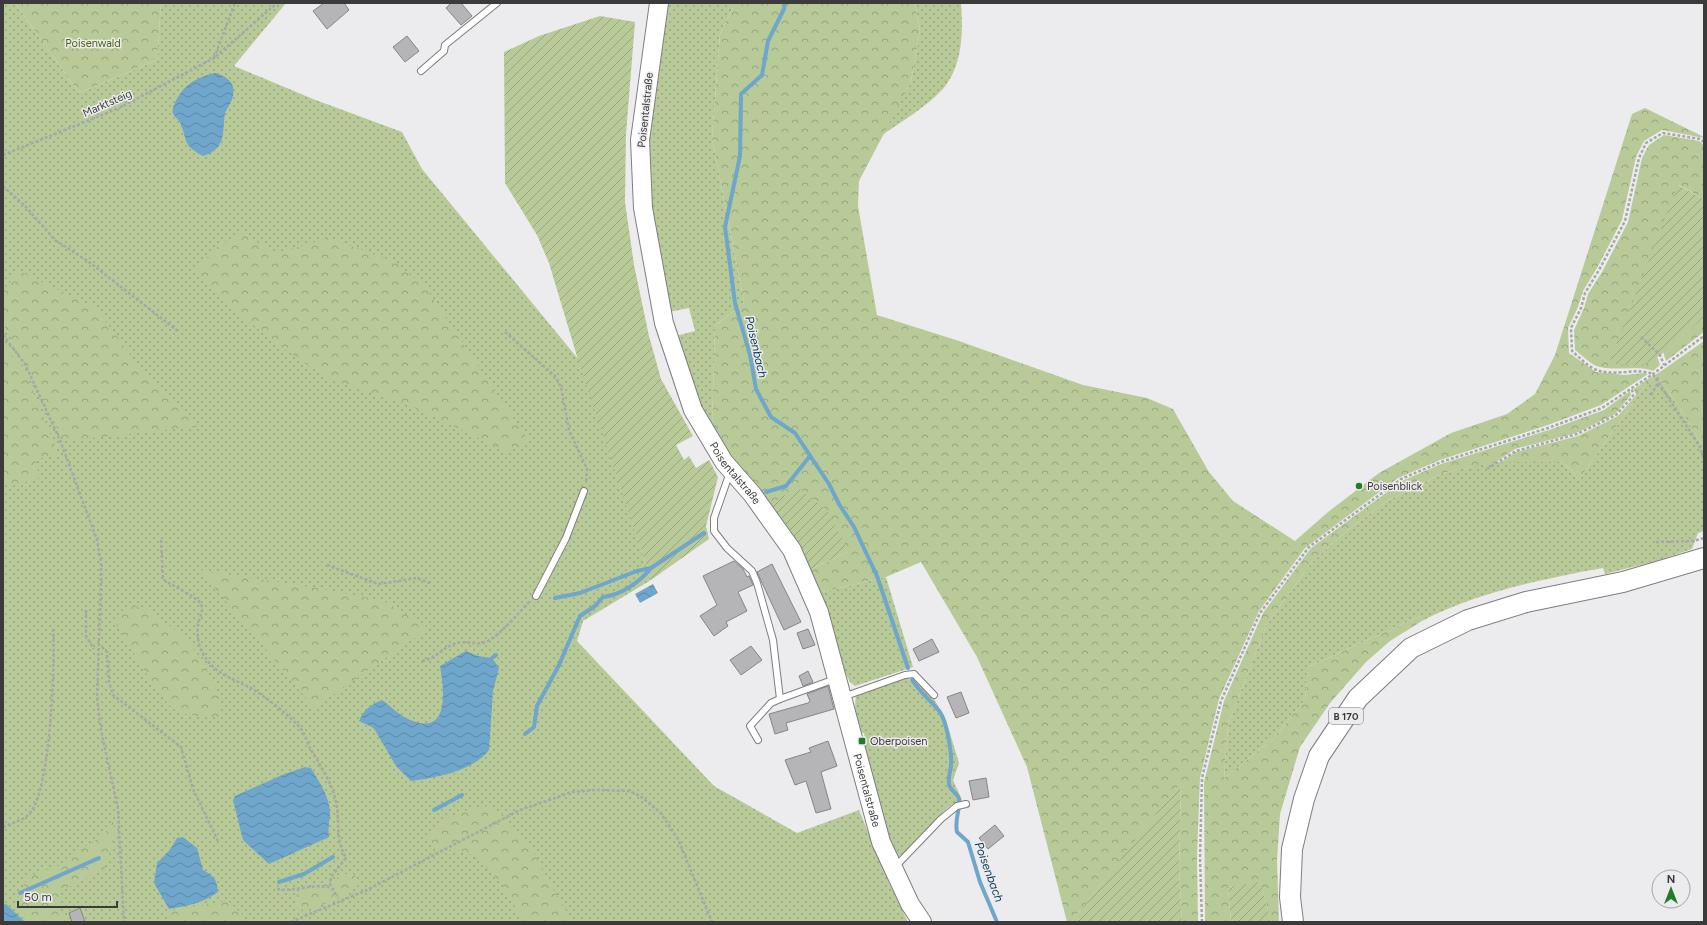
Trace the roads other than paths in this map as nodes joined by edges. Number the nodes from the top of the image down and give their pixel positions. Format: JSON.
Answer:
{"nodes":[{"id":1,"x":497,"y":3,"type":"edge"},
{"id":2,"x":659,"y":3,"type":"edge"},
{"id":3,"x":421,"y":71,"type":"dead end"},
{"id":4,"x":730,"y":470,"type":"junction"},
{"id":5,"x":584,"y":491,"type":"road end"},
{"id":6,"x":1704,"y":558,"type":"edge"},
{"id":7,"x":536,"y":596,"type":"road end"},
{"id":8,"x":837,"y":678,"type":"junction"},
{"id":9,"x":934,"y":695,"type":"dead end"},
{"id":10,"x":842,"y":698,"type":"junction"},
{"id":11,"x":780,"y":699,"type":"junction"},
{"id":12,"x":758,"y":740,"type":"dead end"},
{"id":13,"x":966,"y":804,"type":"dead end"},
{"id":14,"x":893,"y":869,"type":"junction"},
{"id":15,"x":922,"y":922,"type":"edge"},
{"id":16,"x":1294,"y":922,"type":"edge"}],
"edges":[{"from":1,"to":3,"type":"lane"},
{"from":2,"to":4,"type":"main road","name":"Poisentalstraße"},
{"from":4,"to":8,"type":"main road","name":"Poisentalstraße"},
{"from":4,"to":11,"type":"lane"},
{"from":5,"to":7,"type":"lane"},
{"from":6,"to":16,"type":"main road","number":"B 170"},
{"from":8,"to":10,"type":"main road","name":"Poisentalstraße"},
{"from":8,"to":11,"type":"lane"},
{"from":9,"to":10,"type":"lane"},
{"from":10,"to":14,"type":"main road","name":"Poisentalstraße"},
{"from":11,"to":12,"type":"lane"},
{"from":13,"to":14,"type":"lane"},
{"from":14,"to":15,"type":"main road","name":"Poisentalstraße"}]}
